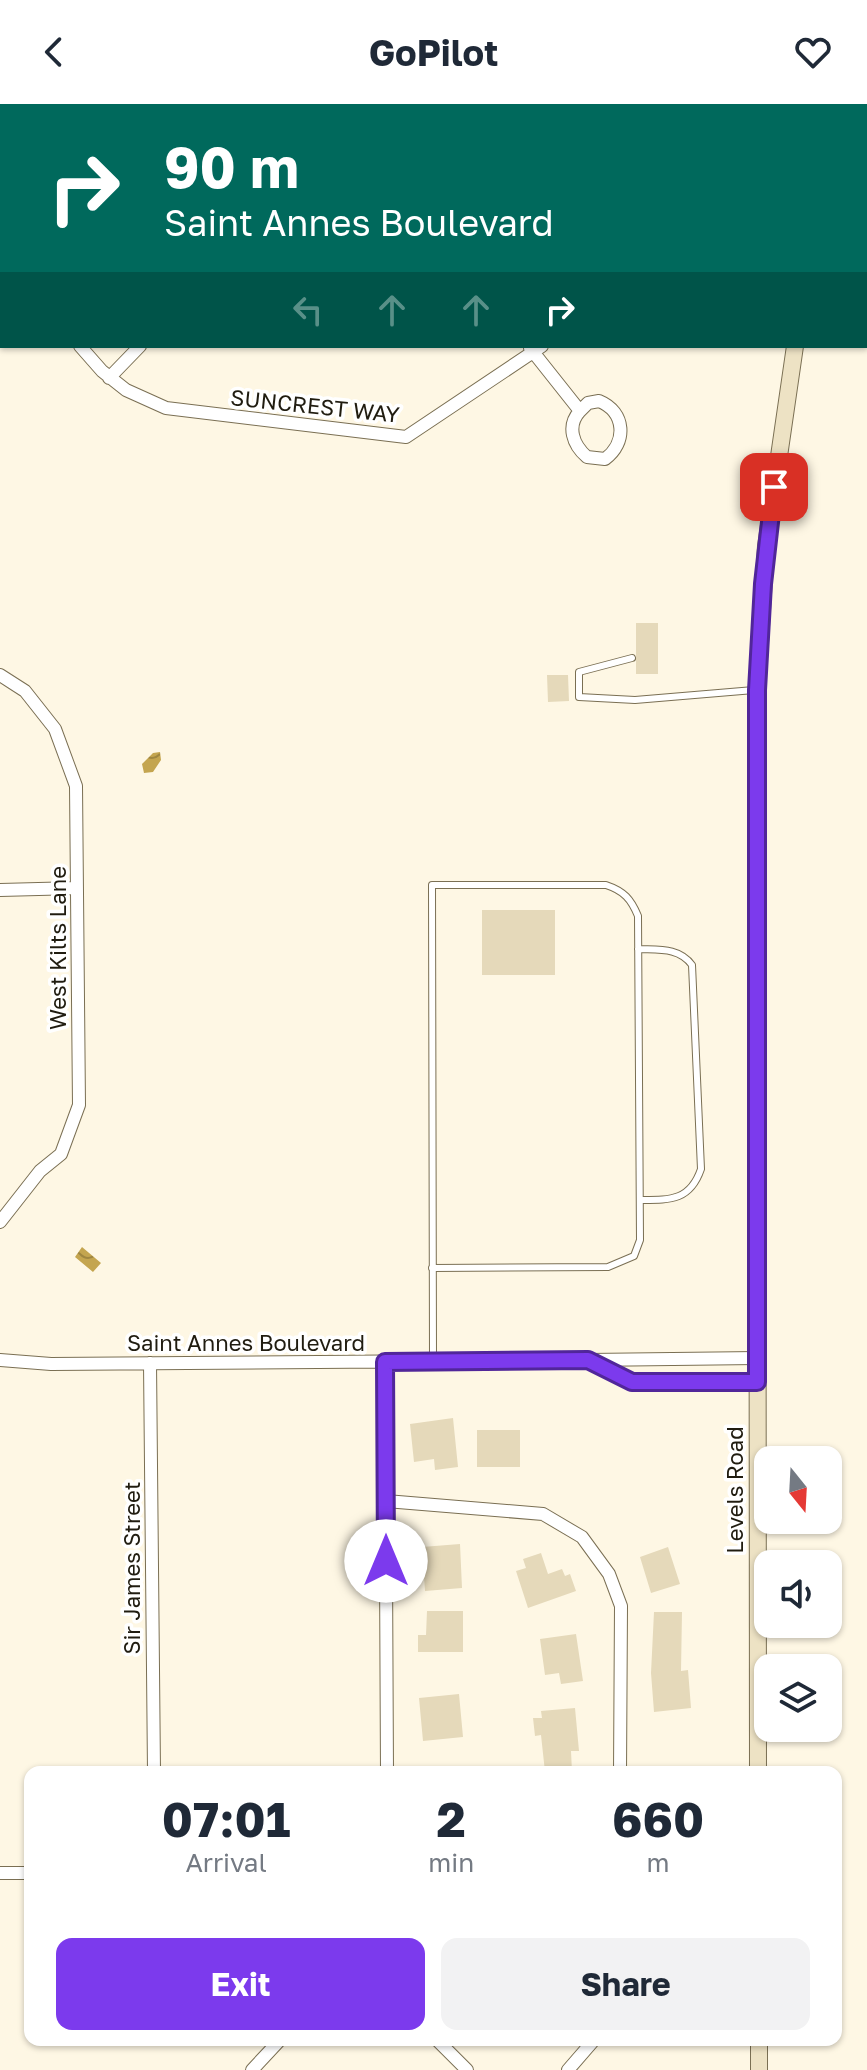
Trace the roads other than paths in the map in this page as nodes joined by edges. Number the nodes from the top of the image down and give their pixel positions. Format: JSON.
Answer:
{"nodes":[{"id":1,"x":82,"y":348,"type":"edge"},
{"id":2,"x":138,"y":348,"type":"edge"},
{"id":3,"x":534,"y":348,"type":"edge"},
{"id":4,"x":795,"y":348,"type":"edge"},
{"id":5,"x":109,"y":378,"type":"junction"},
{"id":6,"x":580,"y":411,"type":"junction"},
{"id":7,"x":632,"y":658,"type":"dead end"},
{"id":8,"x":0,"y":675,"type":"edge"},
{"id":9,"x":757,"y":690,"type":"junction"},
{"id":10,"x":77,"y":888,"type":"junction"},
{"id":11,"x":0,"y":890,"type":"edge"},
{"id":12,"x":638,"y":949,"type":"junction"},
{"id":13,"x":640,"y":1200,"type":"junction"},
{"id":14,"x":0,"y":1222,"type":"edge"},
{"id":15,"x":432,"y":1268,"type":"junction"},
{"id":16,"x":757,"y":1358,"type":"junction"},
{"id":17,"x":0,"y":1360,"type":"edge"},
{"id":18,"x":588,"y":1360,"type":"junction"},
{"id":19,"x":433,"y":1361,"type":"junction"},
{"id":20,"x":385,"y":1362,"type":"junction"},
{"id":21,"x":150,"y":1363,"type":"junction"},
{"id":22,"x":757,"y":1382,"type":"junction"},
{"id":23,"x":386,"y":1501,"type":"junction"},
{"id":24,"x":154,"y":1766,"type":"edge"},
{"id":25,"x":387,"y":1766,"type":"edge"},
{"id":26,"x":620,"y":1766,"type":"edge"},
{"id":27,"x":758,"y":1766,"type":"edge"},
{"id":28,"x":0,"y":1873,"type":"edge"},
{"id":29,"x":24,"y":1873,"type":"edge"},
{"id":30,"x":274,"y":2046,"type":"edge"},
{"id":31,"x":443,"y":2046,"type":"edge"},
{"id":32,"x":589,"y":2046,"type":"edge"},
{"id":33,"x":759,"y":2046,"type":"edge"},
{"id":34,"x":252,"y":2070,"type":"edge"},
{"id":35,"x":467,"y":2070,"type":"edge"},
{"id":36,"x":568,"y":2070,"type":"edge"},
{"id":37,"x":759,"y":2070,"type":"edge"}],
"edges":[{"from":1,"to":5,"type":"street","name":"SUNCREST WAY"},
{"from":2,"to":5,"type":"street"},
{"from":3,"to":5,"type":"street","name":"SUNCREST WAY"},
{"from":3,"to":6,"type":"street"},
{"from":4,"to":9,"type":"main road","name":"Levels Road"},
{"from":6,"to":6,"type":"street"},
{"from":7,"to":9,"type":"lane"},
{"from":8,"to":10,"type":"street","name":"West Kilts Lane"},
{"from":9,"to":16,"type":"main road","name":"Levels Road"},
{"from":10,"to":11,"type":"street"},
{"from":10,"to":14,"type":"street","name":"West Kilts Lane"},
{"from":12,"to":13,"type":"lane"},
{"from":12,"to":13,"type":"lane"},
{"from":12,"to":15,"type":"lane"},
{"from":13,"to":15,"type":"lane"},
{"from":15,"to":19,"type":"lane"},
{"from":16,"to":18,"type":"street","name":"Saint Annes Boulevard"},
{"from":16,"to":22,"type":"main road","name":"Levels Road"},
{"from":17,"to":21,"type":"street","name":"Saint Annes Boulevard"},
{"from":18,"to":19,"type":"street","name":"Saint Annes Boulevard"},
{"from":18,"to":22,"type":"street","name":"Saint Annes Boulevard"},
{"from":19,"to":20,"type":"street","name":"Saint Annes Boulevard"},
{"from":20,"to":21,"type":"street","name":"Saint Annes Boulevard"},
{"from":20,"to":23,"type":"street"},
{"from":21,"to":24,"type":"street","name":"Sir James Street"},
{"from":22,"to":27,"type":"main road","name":"Levels Road"},
{"from":23,"to":25,"type":"street"},
{"from":23,"to":26,"type":"street"},
{"from":28,"to":29,"type":"street"},
{"from":30,"to":34,"type":"street"},
{"from":31,"to":35,"type":"street"},
{"from":32,"to":36,"type":"street"},
{"from":33,"to":37,"type":"main road"}]}
